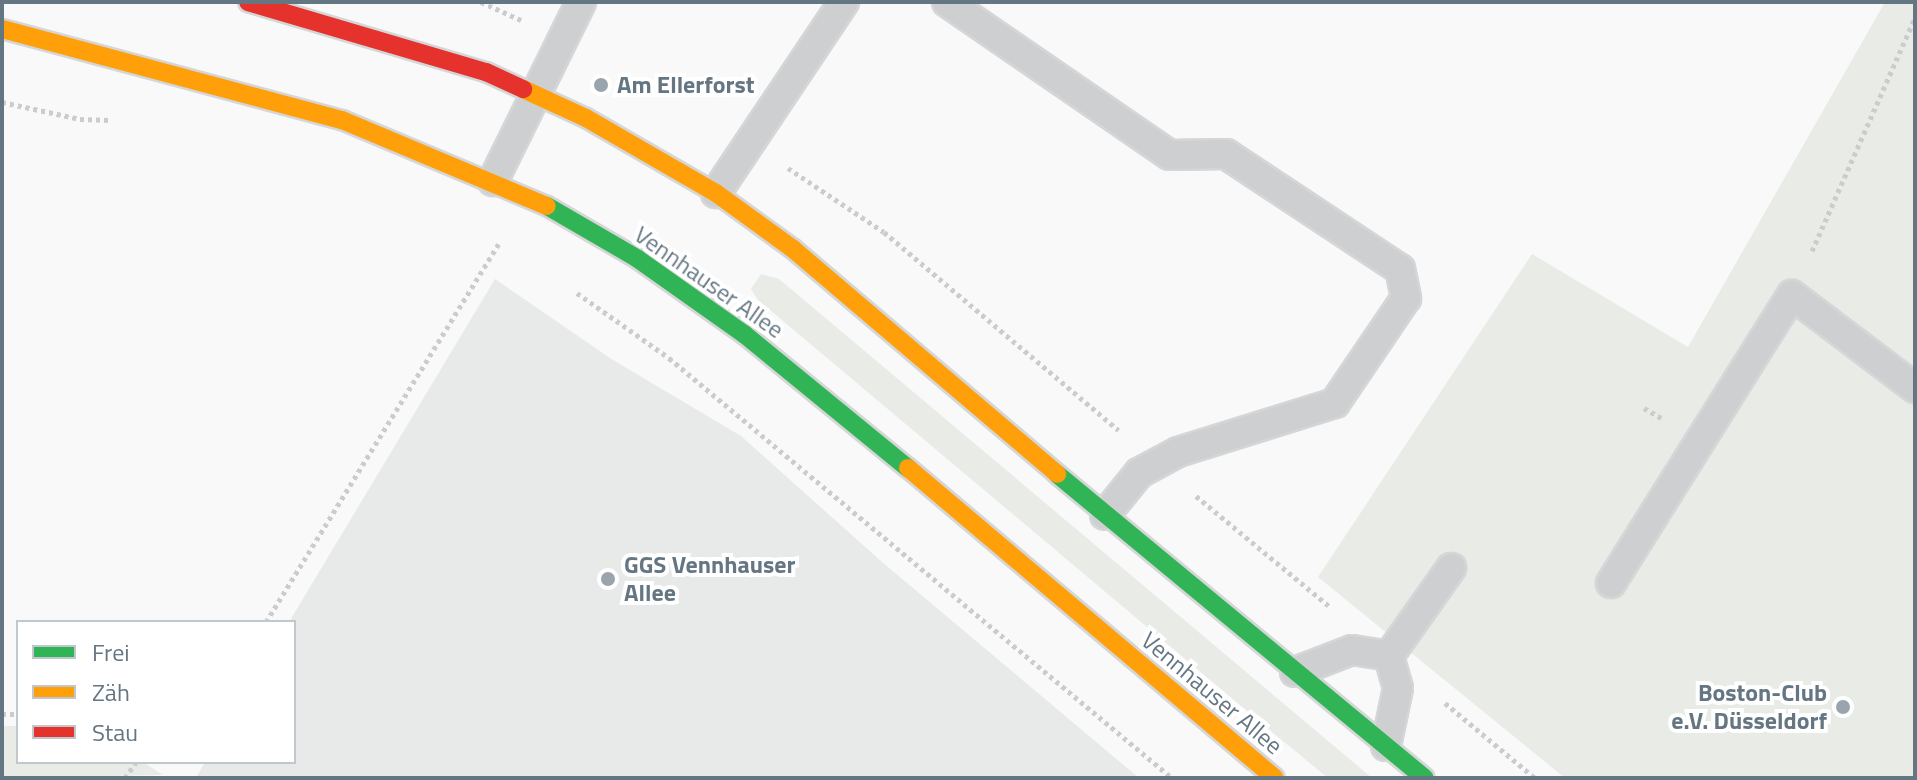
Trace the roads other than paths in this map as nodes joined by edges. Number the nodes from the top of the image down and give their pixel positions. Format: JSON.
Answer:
{"nodes":[{"id":1,"x":248,"y":2,"type":"edge"},
{"id":2,"x":581,"y":2,"type":"edge"},
{"id":3,"x":844,"y":2,"type":"edge"},
{"id":4,"x":947,"y":2,"type":"edge"},
{"id":5,"x":2,"y":29,"type":"edge"},
{"id":6,"x":534,"y":95,"type":"junction"},
{"id":7,"x":493,"y":181,"type":"junction"},
{"id":8,"x":716,"y":193,"type":"junction"},
{"id":9,"x":1915,"y":388,"type":"edge"},
{"id":10,"x":1105,"y":515,"type":"junction"},
{"id":11,"x":1451,"y":568,"type":"dead end"},
{"id":12,"x":1611,"y":583,"type":"dead end"},
{"id":13,"x":1389,"y":656,"type":"junction"},
{"id":14,"x":1295,"y":672,"type":"junction"},
{"id":15,"x":1386,"y":746,"type":"junction"},
{"id":16,"x":1275,"y":778,"type":"edge"},
{"id":17,"x":1425,"y":778,"type":"edge"}],
"edges":[{"from":1,"to":6,"type":"main road"},
{"from":2,"to":6,"type":"lane"},
{"from":3,"to":8,"type":"lane"},
{"from":4,"to":10,"type":"lane"},
{"from":5,"to":7,"type":"main road","name":"Vennhauser Allee"},
{"from":6,"to":7,"type":"lane"},
{"from":6,"to":8,"type":"main road"},
{"from":7,"to":16,"type":"main road","name":"Vennhauser Allee"},
{"from":8,"to":10,"type":"main road"},
{"from":9,"to":12,"type":"lane"},
{"from":10,"to":14,"type":"main road"},
{"from":11,"to":13,"type":"lane"},
{"from":13,"to":14,"type":"lane"},
{"from":13,"to":15,"type":"lane"},
{"from":14,"to":15,"type":"main road"},
{"from":15,"to":17,"type":"main road"}]}
